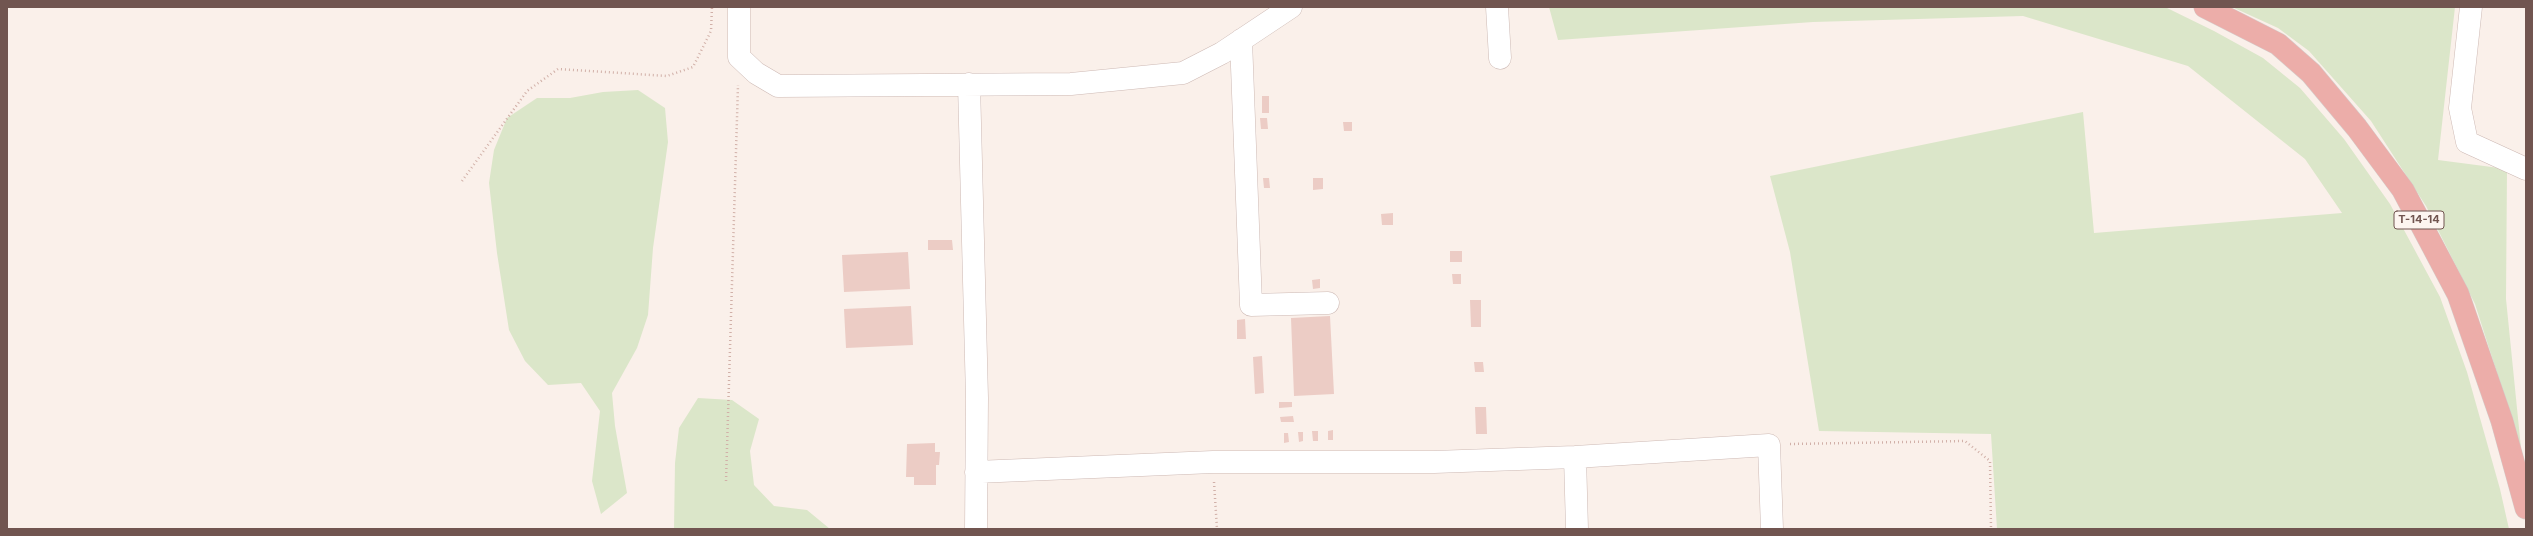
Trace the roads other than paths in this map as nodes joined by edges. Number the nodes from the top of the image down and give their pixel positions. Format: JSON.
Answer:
{"nodes":[{"id":1,"x":740,"y":7,"type":"edge"},
{"id":2,"x":1291,"y":7,"type":"edge"},
{"id":3,"x":1497,"y":7,"type":"edge"},
{"id":4,"x":2206,"y":7,"type":"edge"},
{"id":5,"x":2471,"y":7,"type":"edge"},
{"id":6,"x":1241,"y":40,"type":"junction"},
{"id":7,"x":1500,"y":58,"type":"dead end"},
{"id":8,"x":969,"y":84,"type":"junction"},
{"id":9,"x":2526,"y":169,"type":"edge"},
{"id":10,"x":1328,"y":303,"type":"dead end"},
{"id":11,"x":1575,"y":458,"type":"junction"},
{"id":12,"x":976,"y":472,"type":"junction"},
{"id":13,"x":2526,"y":508,"type":"edge"},
{"id":14,"x":976,"y":529,"type":"edge"},
{"id":15,"x":1577,"y":529,"type":"edge"},
{"id":16,"x":1772,"y":529,"type":"edge"}],
"edges":[{"from":1,"to":8,"type":"street"},
{"from":2,"to":6,"type":"street"},
{"from":3,"to":7,"type":"street"},
{"from":4,"to":13,"type":"highway","number":"Т-14-14"},
{"from":5,"to":9,"type":"street"},
{"from":6,"to":8,"type":"street"},
{"from":6,"to":10,"type":"street"},
{"from":8,"to":12,"type":"street"},
{"from":11,"to":12,"type":"street"},
{"from":11,"to":15,"type":"street"},
{"from":11,"to":16,"type":"street"},
{"from":12,"to":14,"type":"street"}]}
